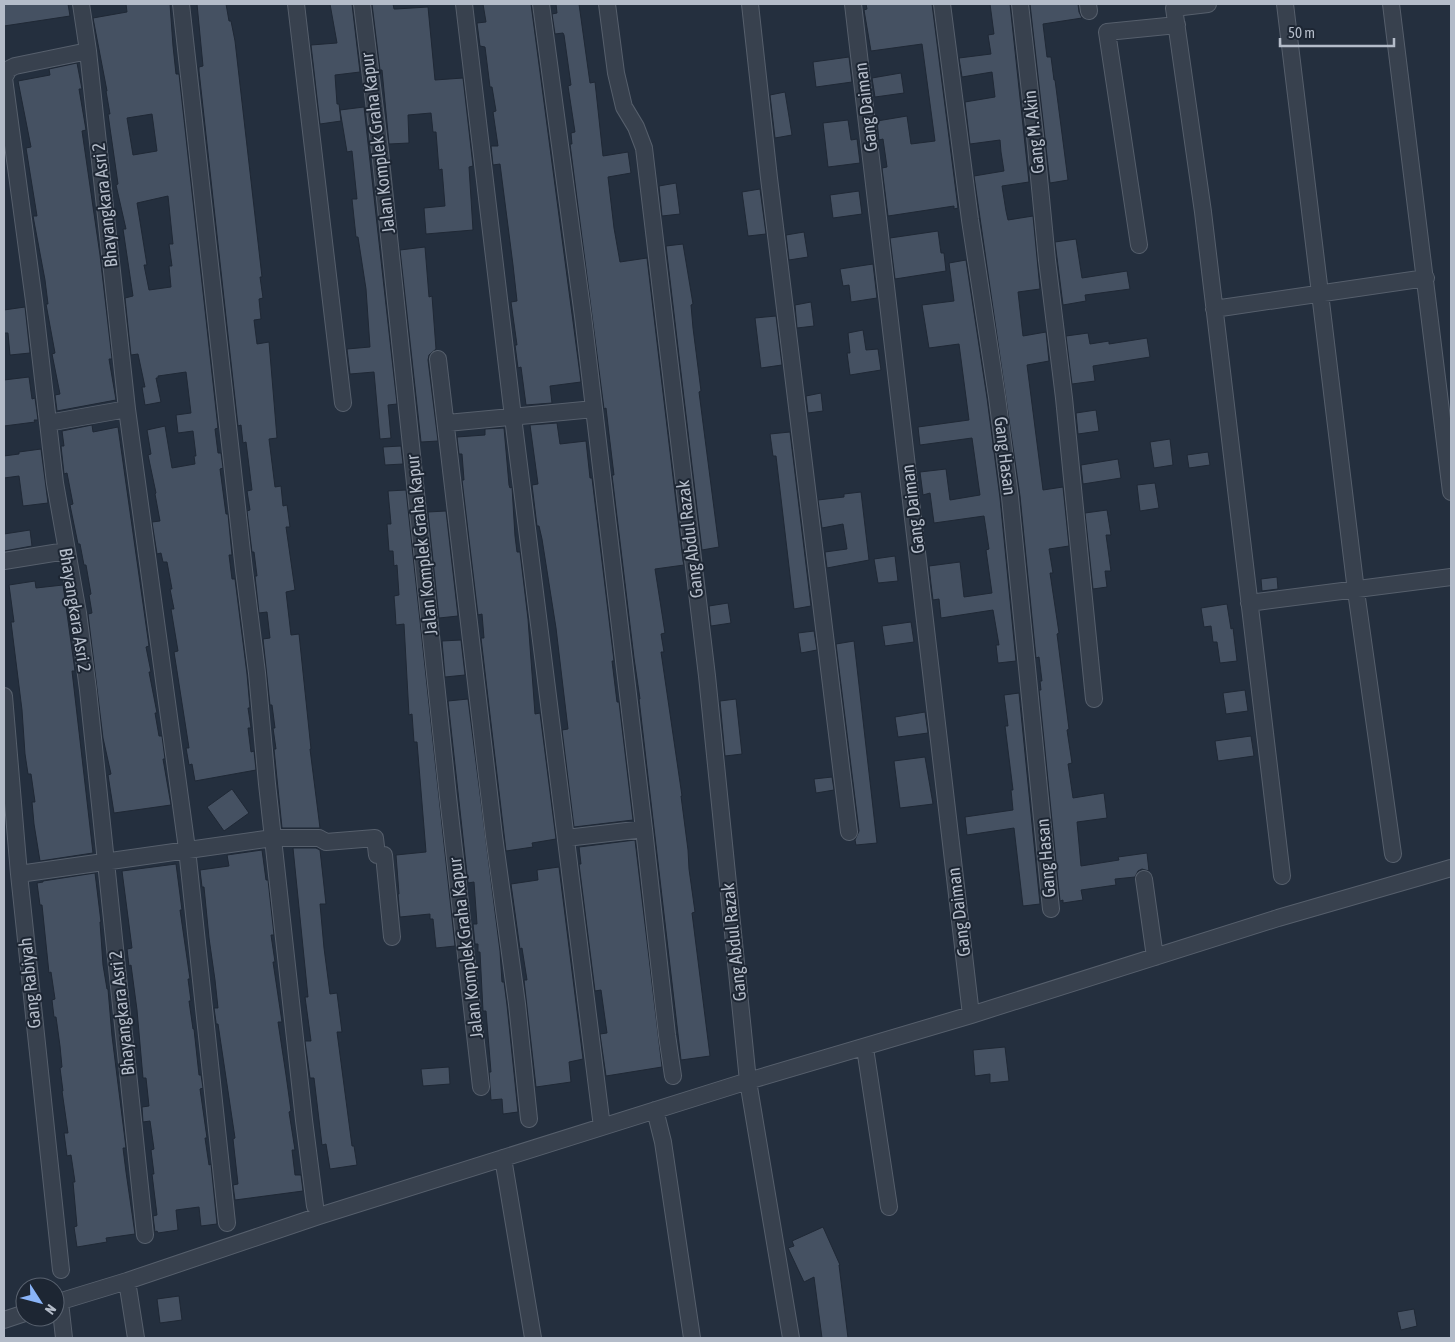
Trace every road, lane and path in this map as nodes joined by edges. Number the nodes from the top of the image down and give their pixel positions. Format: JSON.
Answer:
{"nodes":[{"id":1,"x":81,"y":4,"type":"edge"},
{"id":2,"x":181,"y":4,"type":"edge"},
{"id":3,"x":296,"y":4,"type":"edge"},
{"id":4,"x":362,"y":4,"type":"edge"},
{"id":5,"x":464,"y":4,"type":"edge"},
{"id":6,"x":541,"y":4,"type":"edge"},
{"id":7,"x":606,"y":4,"type":"edge"},
{"id":8,"x":750,"y":4,"type":"edge"},
{"id":9,"x":853,"y":4,"type":"edge"},
{"id":10,"x":942,"y":4,"type":"edge"},
{"id":11,"x":1020,"y":4,"type":"edge"},
{"id":12,"x":1208,"y":4,"type":"edge"},
{"id":13,"x":1285,"y":4,"type":"edge"},
{"id":14,"x":1391,"y":4,"type":"edge"},
{"id":15,"x":1175,"y":12,"type":"edge"},
{"id":16,"x":88,"y":52,"type":"junction"},
{"id":17,"x":1139,"y":245,"type":"dead end"},
{"id":18,"x":1426,"y":278,"type":"junction"},
{"id":19,"x":1320,"y":294,"type":"junction"},
{"id":20,"x":1214,"y":309,"type":"junction"},
{"id":21,"x":438,"y":358,"type":"dead end"},
{"id":22,"x":343,"y":403,"type":"dead end"},
{"id":23,"x":127,"y":409,"type":"junction"},
{"id":24,"x":594,"y":409,"type":"junction"},
{"id":25,"x":513,"y":417,"type":"junction"},
{"id":26,"x":48,"y":423,"type":"junction"},
{"id":27,"x":447,"y":423,"type":"junction"},
{"id":28,"x":1451,"y":492,"type":"edge"},
{"id":29,"x":66,"y":551,"type":"junction"},
{"id":30,"x":4,"y":561,"type":"edge"},
{"id":31,"x":1451,"y":578,"type":"edge"},
{"id":32,"x":1356,"y":591,"type":"junction"},
{"id":33,"x":1249,"y":603,"type":"junction"},
{"id":34,"x":4,"y":696,"type":"edge"},
{"id":35,"x":1094,"y":699,"type":"dead end"},
{"id":36,"x":644,"y":829,"type":"junction"},
{"id":37,"x":849,"y":832,"type":"dead end"},
{"id":38,"x":273,"y":838,"type":"junction"},
{"id":39,"x":566,"y":838,"type":"junction"},
{"id":40,"x":187,"y":849,"type":"junction"},
{"id":41,"x":1392,"y":854,"type":"dead end"},
{"id":42,"x":106,"y":862,"type":"junction"},
{"id":43,"x":1451,"y":868,"type":"edge"},
{"id":44,"x":19,"y":874,"type":"junction"},
{"id":45,"x":1282,"y":876,"type":"dead end"},
{"id":46,"x":1144,"y":879,"type":"dead end"},
{"id":47,"x":1051,"y":909,"type":"dead end"},
{"id":48,"x":392,"y":938,"type":"dead end"},
{"id":49,"x":1155,"y":957,"type":"junction"},
{"id":50,"x":971,"y":1015,"type":"junction"},
{"id":51,"x":865,"y":1048,"type":"junction"},
{"id":52,"x":673,"y":1076,"type":"dead end"},
{"id":53,"x":748,"y":1081,"type":"junction"},
{"id":54,"x":481,"y":1087,"type":"dead end"},
{"id":55,"x":655,"y":1110,"type":"junction"},
{"id":56,"x":529,"y":1119,"type":"dead end"},
{"id":57,"x":602,"y":1127,"type":"junction"},
{"id":58,"x":503,"y":1158,"type":"junction"},
{"id":59,"x":315,"y":1206,"type":"dead end"},
{"id":60,"x":889,"y":1207,"type":"dead end"},
{"id":61,"x":226,"y":1223,"type":"dead end"},
{"id":62,"x":145,"y":1235,"type":"dead end"},
{"id":63,"x":61,"y":1270,"type":"dead end"},
{"id":64,"x":127,"y":1281,"type":"junction"},
{"id":65,"x":65,"y":1300,"type":"edge"},
{"id":66,"x":136,"y":1338,"type":"edge"},
{"id":67,"x":533,"y":1338,"type":"edge"},
{"id":68,"x":692,"y":1338,"type":"edge"},
{"id":69,"x":791,"y":1338,"type":"edge"}],
"edges":[{"from":1,"to":16,"type":"street","name":"Bhayangkara Asri 2"},
{"from":2,"to":38,"type":"street"},
{"from":3,"to":22,"type":"street"},
{"from":4,"to":54,"type":"street","name":"Jalan Komplek Graha Kapur"},
{"from":5,"to":25,"type":"street"},
{"from":6,"to":24,"type":"street"},
{"from":7,"to":53,"type":"street","name":"Gang Abdul Razak"},
{"from":8,"to":37,"type":"street"},
{"from":9,"to":50,"type":"street","name":"Gang Daiman"},
{"from":10,"to":47,"type":"street","name":"Gang Hasan"},
{"from":11,"to":35,"type":"street","name":"Gang M. Akin"},
{"from":12,"to":15,"type":"street"},
{"from":13,"to":19,"type":"street"},
{"from":14,"to":18,"type":"street"},
{"from":15,"to":17,"type":"street"},
{"from":15,"to":20,"type":"street"},
{"from":16,"to":23,"type":"street","name":"Bhayangkara Asri 2"},
{"from":16,"to":26,"type":"street","name":"Bhayangkara Asri 2"},
{"from":18,"to":19,"type":"street"},
{"from":18,"to":28,"type":"street"},
{"from":19,"to":20,"type":"street"},
{"from":19,"to":32,"type":"street"},
{"from":20,"to":33,"type":"street"},
{"from":21,"to":27,"type":"street"},
{"from":23,"to":26,"type":"street"},
{"from":23,"to":40,"type":"street","name":"Bhayangkara Asri 2"},
{"from":24,"to":25,"type":"street"},
{"from":24,"to":36,"type":"street"},
{"from":25,"to":27,"type":"street"},
{"from":25,"to":39,"type":"street"},
{"from":26,"to":29,"type":"street","name":"Bhayangkara Asri 2"},
{"from":27,"to":56,"type":"street"},
{"from":29,"to":30,"type":"street"},
{"from":29,"to":42,"type":"street","name":"Bhayangkara Asri 2"},
{"from":31,"to":32,"type":"street"},
{"from":32,"to":33,"type":"street"},
{"from":32,"to":41,"type":"street"},
{"from":33,"to":45,"type":"street"},
{"from":34,"to":44,"type":"street","name":"Gang Rabiyah"},
{"from":36,"to":39,"type":"street"},
{"from":36,"to":52,"type":"street"},
{"from":38,"to":40,"type":"street"},
{"from":38,"to":48,"type":"street"},
{"from":38,"to":59,"type":"street"},
{"from":39,"to":57,"type":"street"},
{"from":40,"to":42,"type":"street"},
{"from":40,"to":61,"type":"street","name":"Bhayangkara Asri 2"},
{"from":42,"to":44,"type":"street"},
{"from":42,"to":62,"type":"street","name":"Bhayangkara Asri 2"},
{"from":43,"to":49,"type":"street"},
{"from":44,"to":63,"type":"street","name":"Gang Rabiyah"},
{"from":46,"to":49,"type":"street"},
{"from":49,"to":50,"type":"street"},
{"from":50,"to":51,"type":"street"},
{"from":51,"to":53,"type":"street"},
{"from":51,"to":60,"type":"street"},
{"from":53,"to":55,"type":"street"},
{"from":53,"to":69,"type":"street","name":"Gang Abdul Razak"},
{"from":55,"to":57,"type":"street"},
{"from":55,"to":68,"type":"street"},
{"from":57,"to":58,"type":"street"},
{"from":58,"to":64,"type":"street"},
{"from":58,"to":67,"type":"street"},
{"from":64,"to":65,"type":"street"},
{"from":64,"to":66,"type":"street"}]}
